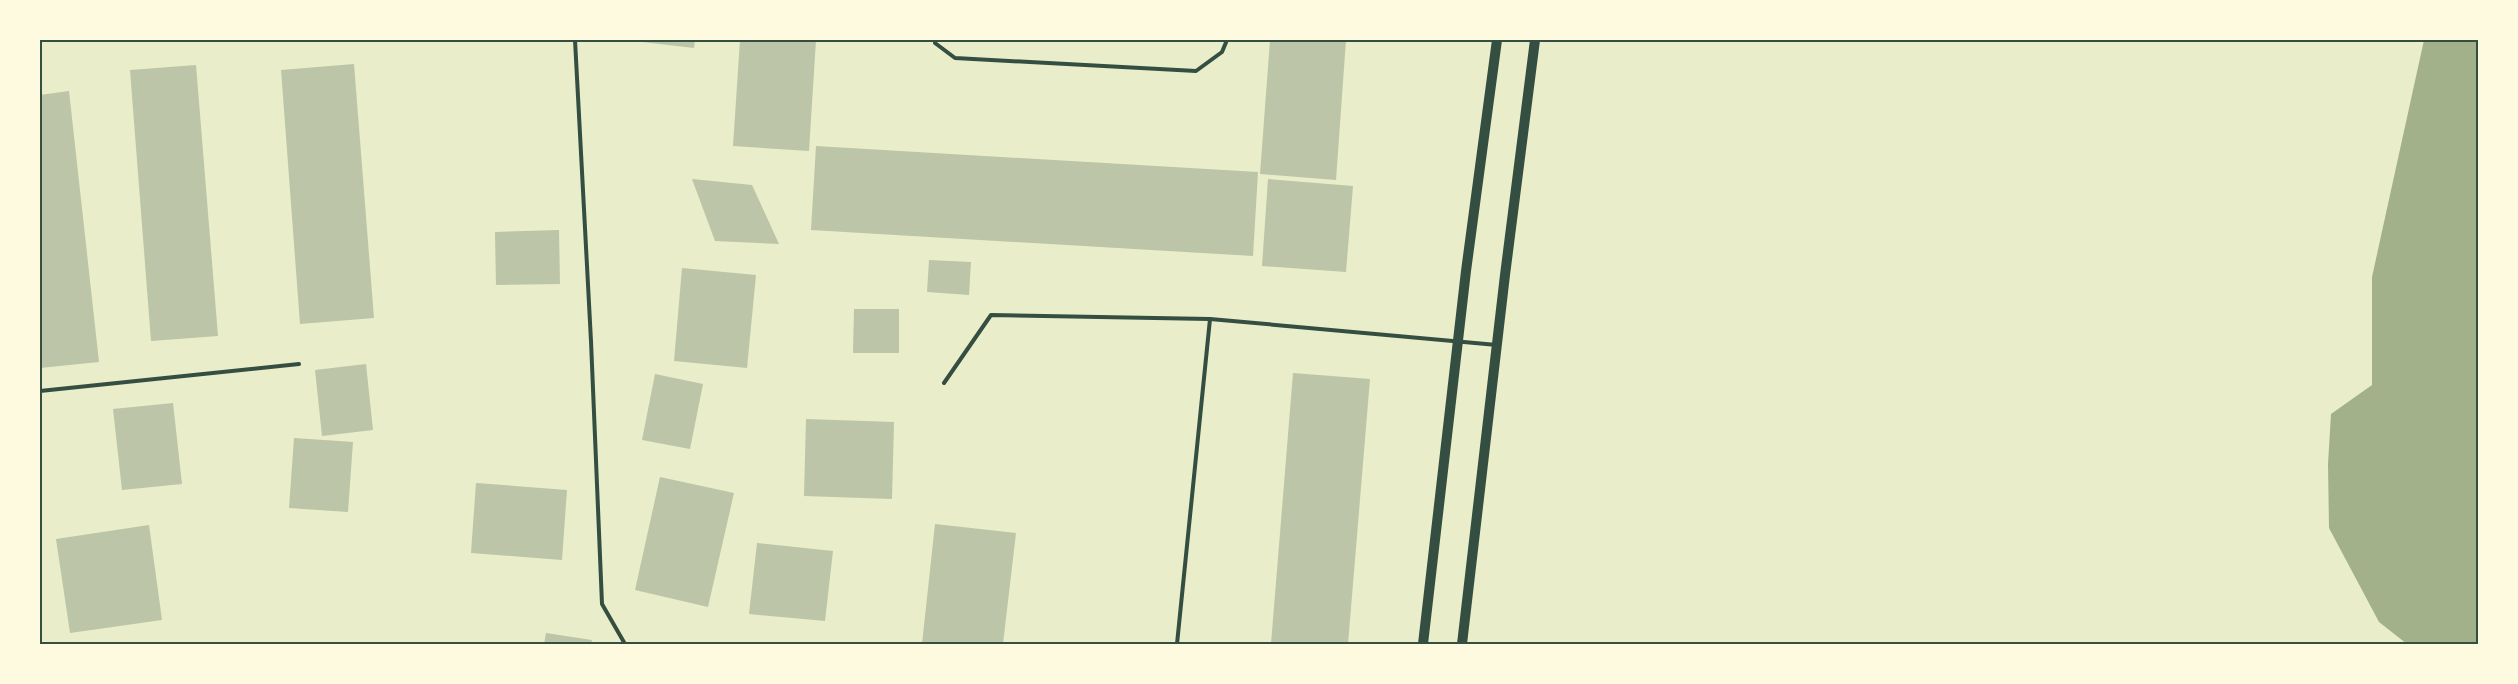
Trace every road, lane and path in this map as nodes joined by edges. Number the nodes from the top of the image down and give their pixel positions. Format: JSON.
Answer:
{"nodes":[{"id":1,"x":575,"y":40,"type":"edge"},
{"id":2,"x":935,"y":40,"type":"edge"},
{"id":3,"x":1227,"y":40,"type":"edge"},
{"id":4,"x":1497,"y":40,"type":"edge"},
{"id":5,"x":1535,"y":40,"type":"edge"},
{"id":6,"x":1210,"y":319,"type":"junction"},
{"id":7,"x":1459,"y":340,"type":"junction"},
{"id":8,"x":1497,"y":344,"type":"junction"},
{"id":9,"x":298,"y":364,"type":"dead end"},
{"id":10,"x":944,"y":383,"type":"dead end"},
{"id":11,"x":40,"y":391,"type":"edge"},
{"id":12,"x":625,"y":644,"type":"edge"},
{"id":13,"x":1177,"y":644,"type":"edge"},
{"id":14,"x":1423,"y":644,"type":"edge"},
{"id":15,"x":1462,"y":644,"type":"edge"}],
"edges":[{"from":1,"to":12,"type":"lane"},
{"from":2,"to":3,"type":"lane"},
{"from":4,"to":7,"type":"main road"},
{"from":5,"to":8,"type":"main road"},
{"from":6,"to":7,"type":"lane"},
{"from":6,"to":10,"type":"lane"},
{"from":6,"to":13,"type":"lane"},
{"from":7,"to":8,"type":"lane"},
{"from":7,"to":14,"type":"main road"},
{"from":8,"to":15,"type":"main road"},
{"from":9,"to":11,"type":"lane"}]}
